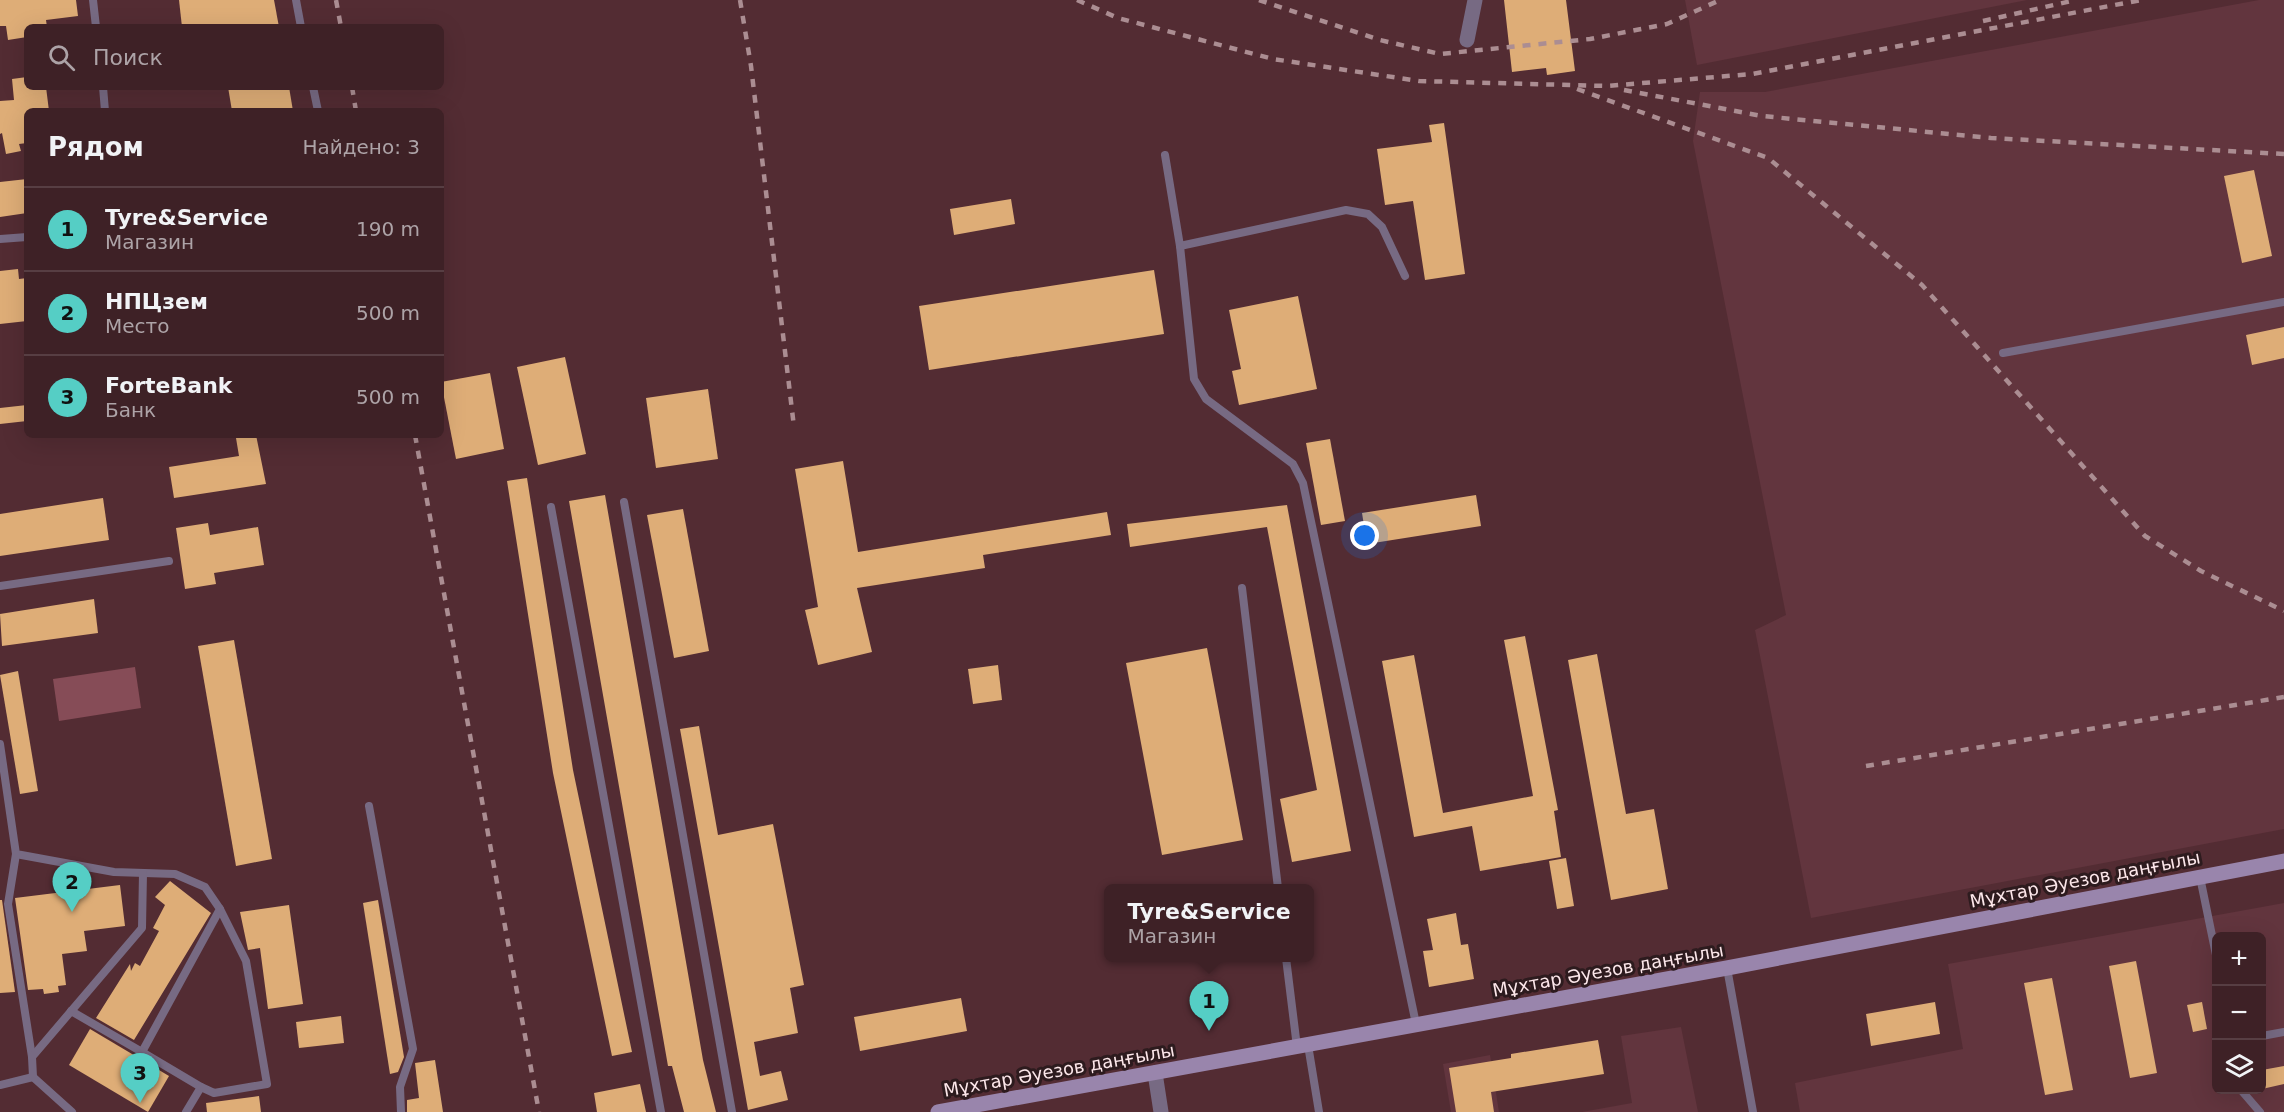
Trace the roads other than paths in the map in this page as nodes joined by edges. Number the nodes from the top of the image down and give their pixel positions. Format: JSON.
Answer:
{"nodes":[{"id":1,"x":93,"y":0,"type":"edge"},
{"id":2,"x":296,"y":0,"type":"edge"},
{"id":3,"x":1475,"y":0,"type":"edge"},
{"id":4,"x":96,"y":24,"type":"edge"},
{"id":5,"x":300,"y":24,"type":"edge"},
{"id":6,"x":1467,"y":40,"type":"dead end"},
{"id":7,"x":103,"y":90,"type":"edge"},
{"id":8,"x":314,"y":90,"type":"edge"},
{"id":9,"x":105,"y":108,"type":"edge"},
{"id":10,"x":317,"y":108,"type":"edge"},
{"id":11,"x":1165,"y":155,"type":"dead end"},
{"id":12,"x":24,"y":237,"type":"edge"},
{"id":13,"x":0,"y":239,"type":"edge"},
{"id":14,"x":1180,"y":246,"type":"junction"},
{"id":15,"x":1405,"y":276,"type":"dead end"},
{"id":16,"x":2284,"y":302,"type":"edge"},
{"id":17,"x":2003,"y":353,"type":"dead end"},
{"id":18,"x":624,"y":502,"type":"dead end"},
{"id":19,"x":551,"y":507,"type":"dead end"},
{"id":20,"x":170,"y":561,"type":"dead end"},
{"id":21,"x":0,"y":586,"type":"edge"},
{"id":22,"x":1242,"y":588,"type":"dead end"},
{"id":23,"x":0,"y":744,"type":"edge"},
{"id":24,"x":369,"y":806,"type":"dead end"},
{"id":25,"x":16,"y":854,"type":"junction"},
{"id":26,"x":2284,"y":861,"type":"edge"},
{"id":27,"x":143,"y":873,"type":"junction"},
{"id":28,"x":2200,"y":877,"type":"junction"},
{"id":29,"x":1278,"y":884,"type":"edge"},
{"id":30,"x":220,"y":909,"type":"junction"},
{"id":31,"x":2212,"y":932,"type":"edge"},
{"id":32,"x":1287,"y":962,"type":"edge"},
{"id":33,"x":1727,"y":968,"type":"junction"},
{"id":34,"x":71,"y":1011,"type":"junction"},
{"id":35,"x":1416,"y":1024,"type":"junction"},
{"id":36,"x":2284,"y":1032,"type":"edge"},
{"id":37,"x":2266,"y":1035,"type":"edge"},
{"id":38,"x":1302,"y":1046,"type":"junction"},
{"id":39,"x":142,"y":1052,"type":"junction"},
{"id":40,"x":32,"y":1057,"type":"junction"},
{"id":41,"x":1155,"y":1073,"type":"junction"},
{"id":42,"x":33,"y":1077,"type":"junction"},
{"id":43,"x":0,"y":1084,"type":"edge"},
{"id":44,"x":201,"y":1087,"type":"junction"},
{"id":45,"x":2245,"y":1094,"type":"edge"},
{"id":46,"x":72,"y":1112,"type":"edge"},
{"id":47,"x":186,"y":1112,"type":"edge"},
{"id":48,"x":401,"y":1112,"type":"edge"},
{"id":49,"x":661,"y":1112,"type":"edge"},
{"id":50,"x":732,"y":1112,"type":"edge"},
{"id":51,"x":938,"y":1112,"type":"edge"},
{"id":52,"x":1161,"y":1112,"type":"edge"},
{"id":53,"x":1319,"y":1112,"type":"edge"},
{"id":54,"x":1753,"y":1112,"type":"edge"},
{"id":55,"x":2260,"y":1112,"type":"edge"}],
"edges":[{"from":1,"to":4,"type":"lane"},
{"from":2,"to":5,"type":"lane"},
{"from":3,"to":6,"type":"street"},
{"from":7,"to":9,"type":"lane"},
{"from":8,"to":10,"type":"lane"},
{"from":11,"to":14,"type":"lane"},
{"from":12,"to":13,"type":"lane"},
{"from":14,"to":15,"type":"lane"},
{"from":14,"to":35,"type":"lane"},
{"from":16,"to":17,"type":"lane"},
{"from":18,"to":50,"type":"lane"},
{"from":19,"to":49,"type":"lane"},
{"from":20,"to":21,"type":"lane"},
{"from":22,"to":29,"type":"lane"},
{"from":23,"to":25,"type":"lane"},
{"from":24,"to":48,"type":"lane"},
{"from":25,"to":27,"type":"lane"},
{"from":25,"to":40,"type":"lane"},
{"from":26,"to":28,"type":"main road","name":"Мұхтар Әуезов даңғылы"},
{"from":27,"to":30,"type":"lane"},
{"from":27,"to":34,"type":"lane"},
{"from":28,"to":31,"type":"lane"},
{"from":28,"to":33,"type":"main road","name":"Мұхтар Әуезов даңғылы"},
{"from":30,"to":39,"type":"lane"},
{"from":30,"to":44,"type":"lane"},
{"from":32,"to":38,"type":"lane"},
{"from":33,"to":35,"type":"main road","name":"Мұхтар Әуезов даңғылы"},
{"from":33,"to":54,"type":"lane"},
{"from":34,"to":39,"type":"lane"},
{"from":34,"to":40,"type":"lane"},
{"from":35,"to":38,"type":"main road","name":"Мұхтар Әуезов даңғылы"},
{"from":36,"to":37,"type":"lane"},
{"from":38,"to":41,"type":"main road","name":"Мұхтар Әуезов даңғылы"},
{"from":38,"to":53,"type":"lane"},
{"from":39,"to":44,"type":"lane"},
{"from":40,"to":42,"type":"lane"},
{"from":41,"to":51,"type":"main road","name":"Мұхтар Әуезов даңғылы"},
{"from":41,"to":52,"type":"street"},
{"from":42,"to":43,"type":"lane"},
{"from":42,"to":46,"type":"lane"},
{"from":44,"to":47,"type":"lane"},
{"from":45,"to":55,"type":"lane"}]}
